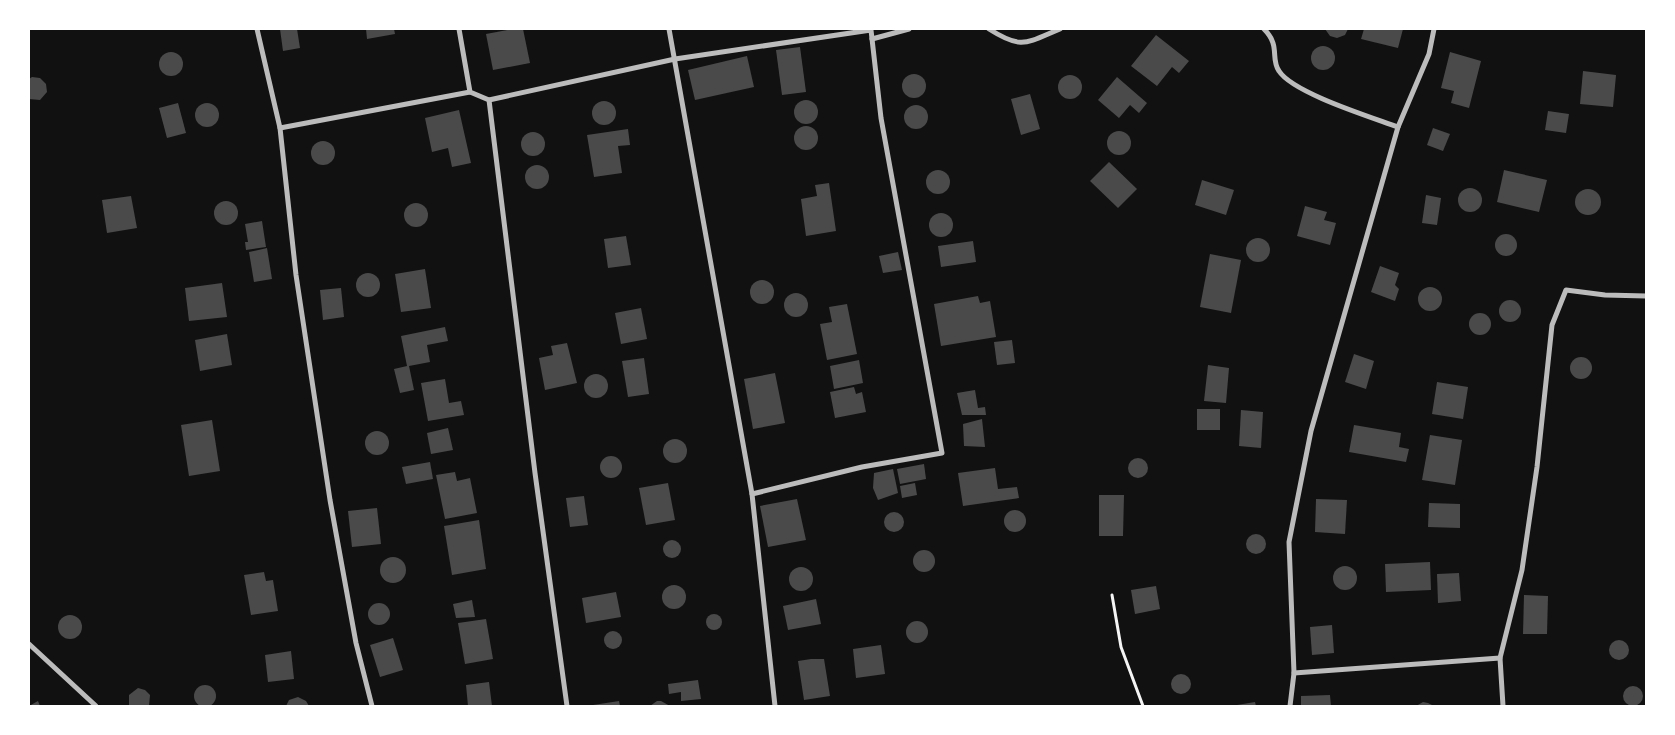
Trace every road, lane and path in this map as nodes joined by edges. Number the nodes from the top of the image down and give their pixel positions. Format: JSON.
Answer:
{"nodes":[{"id":1,"x":257,"y":29,"type":"edge"},
{"id":2,"x":460,"y":29,"type":"edge"},
{"id":3,"x":669,"y":29,"type":"edge"},
{"id":4,"x":909,"y":29,"type":"edge"},
{"id":5,"x":989,"y":29,"type":"edge"},
{"id":6,"x":1060,"y":29,"type":"edge"},
{"id":7,"x":1264,"y":29,"type":"edge"},
{"id":8,"x":1434,"y":29,"type":"edge"},
{"id":9,"x":872,"y":39,"type":"junction"},
{"id":10,"x":675,"y":59,"type":"junction"},
{"id":11,"x":470,"y":92,"type":"junction"},
{"id":12,"x":489,"y":100,"type":"junction"},
{"id":13,"x":1398,"y":127,"type":"junction"},
{"id":14,"x":280,"y":128,"type":"junction"},
{"id":15,"x":1646,"y":296,"type":"edge"},
{"id":16,"x":752,"y":494,"type":"junction"},
{"id":17,"x":1112,"y":595,"type":"dead end"},
{"id":18,"x":29,"y":644,"type":"edge"},
{"id":19,"x":1500,"y":658,"type":"junction"},
{"id":20,"x":1294,"y":672,"type":"junction"},
{"id":21,"x":96,"y":706,"type":"edge"},
{"id":22,"x":372,"y":706,"type":"edge"},
{"id":23,"x":567,"y":706,"type":"edge"},
{"id":24,"x":776,"y":706,"type":"edge"},
{"id":25,"x":1143,"y":706,"type":"edge"},
{"id":26,"x":1290,"y":706,"type":"edge"},
{"id":27,"x":1503,"y":706,"type":"edge"}],
"edges":[{"from":1,"to":14,"type":"street"},
{"from":2,"to":11,"type":"street"},
{"from":3,"to":10,"type":"street"},
{"from":4,"to":9,"type":"street"},
{"from":5,"to":6,"type":"street"},
{"from":7,"to":13,"type":"street"},
{"from":8,"to":13,"type":"street"},
{"from":9,"to":10,"type":"street"},
{"from":9,"to":16,"type":"street"},
{"from":10,"to":12,"type":"street"},
{"from":10,"to":16,"type":"street"},
{"from":11,"to":12,"type":"street"},
{"from":11,"to":14,"type":"street"},
{"from":12,"to":23,"type":"street"},
{"from":13,"to":20,"type":"street"},
{"from":14,"to":22,"type":"street"},
{"from":15,"to":19,"type":"street"},
{"from":16,"to":24,"type":"street"},
{"from":17,"to":25,"type":"path"},
{"from":18,"to":21,"type":"street"},
{"from":19,"to":20,"type":"street"},
{"from":19,"to":27,"type":"street"},
{"from":20,"to":26,"type":"street"}]}
